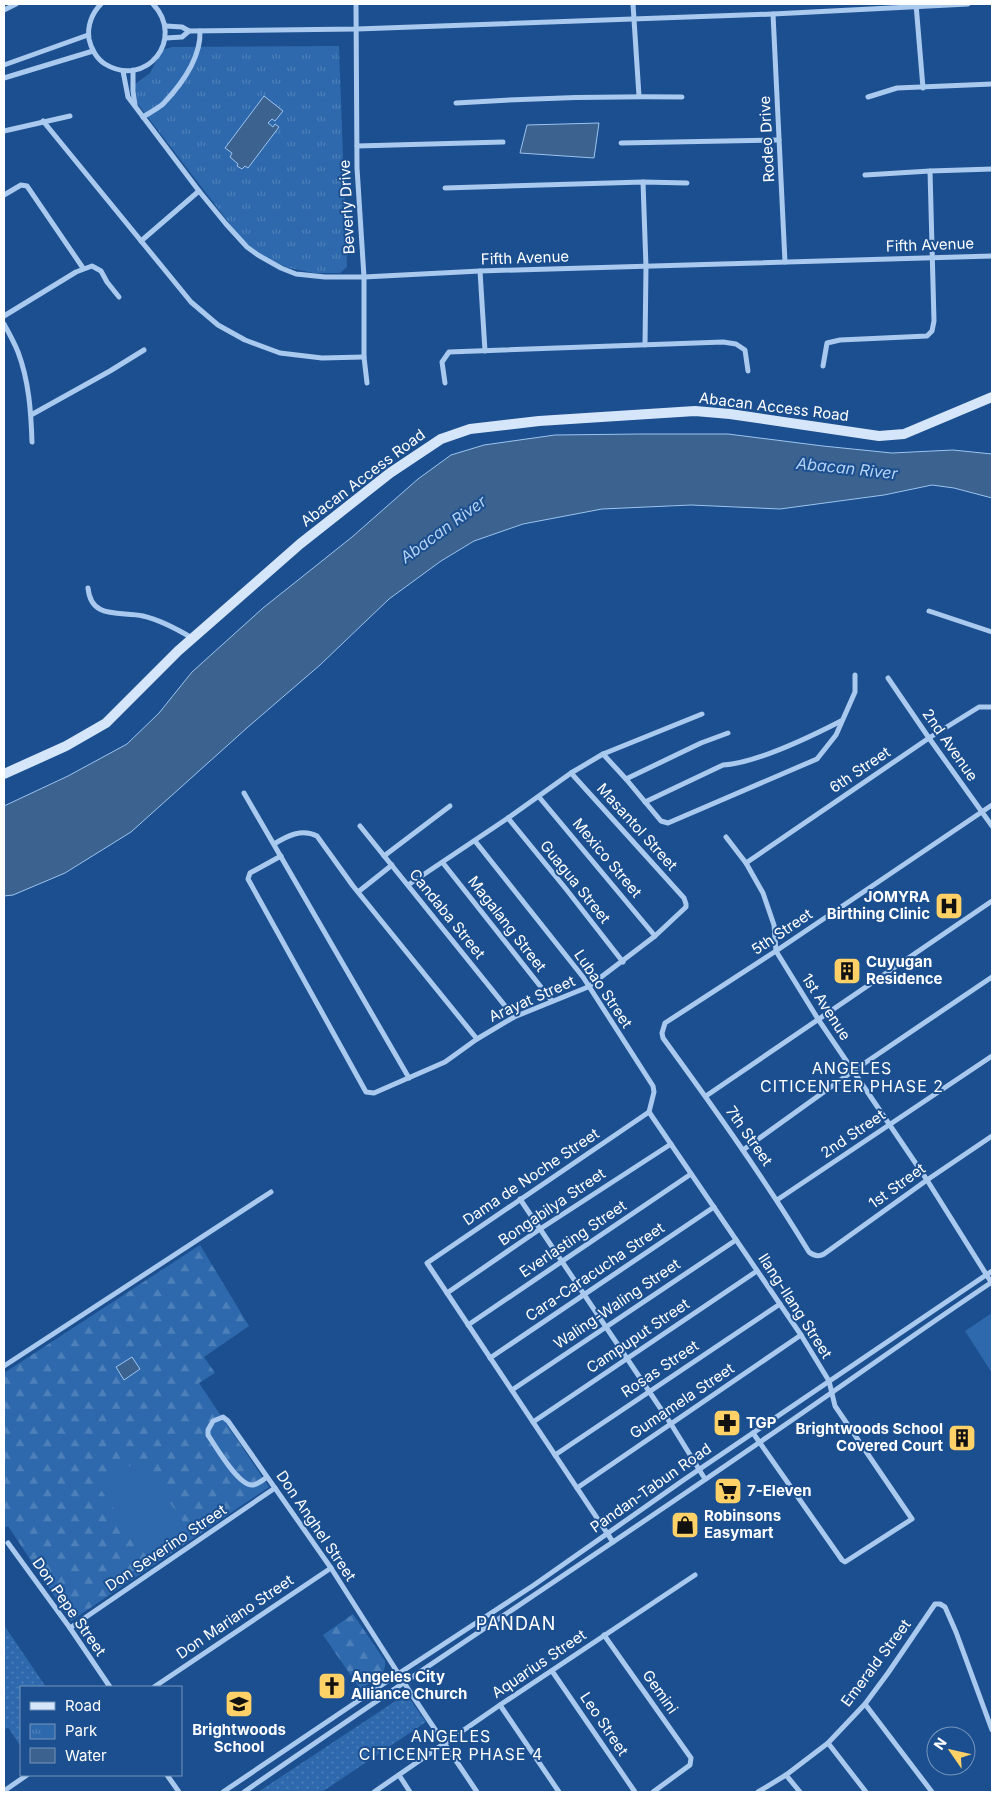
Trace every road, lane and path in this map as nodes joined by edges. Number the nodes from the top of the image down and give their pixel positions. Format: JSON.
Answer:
{"nodes":[{"id":1,"x":16,"y":4,"type":"edge"},
{"id":2,"x":101,"y":4,"type":"edge"},
{"id":3,"x":154,"y":4,"type":"edge"},
{"id":4,"x":356,"y":4,"type":"edge"},
{"id":5,"x":633,"y":4,"type":"edge"},
{"id":6,"x":968,"y":4,"type":"edge"},
{"id":7,"x":916,"y":5,"type":"edge"},
{"id":8,"x":4,"y":10,"type":"edge"},
{"id":9,"x":773,"y":14,"type":"junction"},
{"id":10,"x":634,"y":18,"type":"junction"},
{"id":11,"x":166,"y":26,"type":"junction"},
{"id":12,"x":357,"y":29,"type":"junction"},
{"id":13,"x":189,"y":31,"type":"junction"},
{"id":14,"x":200,"y":31,"type":"junction"},
{"id":15,"x":88,"y":35,"type":"junction"},
{"id":16,"x":166,"y":38,"type":"junction"},
{"id":17,"x":93,"y":52,"type":"junction"},
{"id":18,"x":18,"y":60,"type":"junction"},
{"id":19,"x":4,"y":65,"type":"edge"},
{"id":20,"x":134,"y":70,"type":"junction"},
{"id":21,"x":123,"y":71,"type":"junction"},
{"id":22,"x":23,"y":72,"type":"junction"},
{"id":23,"x":4,"y":78,"type":"edge"},
{"id":24,"x":992,"y":84,"type":"edge"},
{"id":25,"x":924,"y":88,"type":"junction"},
{"id":26,"x":639,"y":96,"type":"junction"},
{"id":27,"x":682,"y":97,"type":"dead end"},
{"id":28,"x":868,"y":97,"type":"dead end"},
{"id":29,"x":456,"y":103,"type":"dead end"},
{"id":30,"x":135,"y":105,"type":"junction"},
{"id":31,"x":70,"y":116,"type":"dead end"},
{"id":32,"x":143,"y":117,"type":"junction"},
{"id":33,"x":42,"y":122,"type":"junction"},
{"id":34,"x":4,"y":131,"type":"edge"},
{"id":35,"x":779,"y":140,"type":"junction"},
{"id":36,"x":503,"y":142,"type":"dead end"},
{"id":37,"x":621,"y":143,"type":"dead end"},
{"id":38,"x":357,"y":146,"type":"junction"},
{"id":39,"x":992,"y":169,"type":"edge"},
{"id":40,"x":930,"y":171,"type":"junction"},
{"id":41,"x":865,"y":176,"type":"dead end"},
{"id":42,"x":643,"y":182,"type":"junction"},
{"id":43,"x":686,"y":183,"type":"dead end"},
{"id":44,"x":445,"y":188,"type":"dead end"},
{"id":45,"x":199,"y":191,"type":"junction"},
{"id":46,"x":4,"y":195,"type":"edge"},
{"id":47,"x":141,"y":240,"type":"junction"},
{"id":48,"x":992,"y":256,"type":"edge"},
{"id":49,"x":933,"y":257,"type":"junction"},
{"id":50,"x":785,"y":262,"type":"junction"},
{"id":51,"x":646,"y":267,"type":"junction"},
{"id":52,"x":83,"y":268,"type":"junction"},
{"id":53,"x":480,"y":272,"type":"junction"},
{"id":54,"x":364,"y":277,"type":"junction"},
{"id":55,"x":119,"y":297,"type":"dead end"},
{"id":56,"x":4,"y":316,"type":"edge"},
{"id":57,"x":4,"y":324,"type":"edge"},
{"id":58,"x":645,"y":345,"type":"junction"},
{"id":59,"x":144,"y":350,"type":"dead end"},
{"id":60,"x":485,"y":351,"type":"junction"},
{"id":61,"x":364,"y":357,"type":"junction"},
{"id":62,"x":823,"y":366,"type":"dead end"},
{"id":63,"x":748,"y":371,"type":"dead end"},
{"id":64,"x":367,"y":383,"type":"dead end"},
{"id":65,"x":444,"y":383,"type":"dead end"},
{"id":66,"x":992,"y":397,"type":"edge"},
{"id":67,"x":31,"y":415,"type":"junction"},
{"id":68,"x":32,"y":442,"type":"dead end"},
{"id":69,"x":88,"y":588,"type":"dead end"},
{"id":70,"x":929,"y":611,"type":"dead end"},
{"id":71,"x":992,"y":632,"type":"edge"},
{"id":72,"x":192,"y":638,"type":"junction"},
{"id":73,"x":855,"y":675,"type":"dead end"},
{"id":74,"x":888,"y":678,"type":"dead end"},
{"id":75,"x":992,"y":707,"type":"edge"},
{"id":76,"x":702,"y":714,"type":"dead end"},
{"id":77,"x":841,"y":721,"type":"junction"},
{"id":78,"x":728,"y":733,"type":"dead end"},
{"id":79,"x":929,"y":738,"type":"junction"},
{"id":80,"x":602,"y":754,"type":"junction"},
{"id":81,"x":571,"y":773,"type":"junction"},
{"id":82,"x":4,"y":774,"type":"edge"},
{"id":83,"x":626,"y":779,"type":"junction"},
{"id":84,"x":244,"y":793,"type":"dead end"},
{"id":85,"x":539,"y":797,"type":"junction"},
{"id":86,"x":645,"y":802,"type":"junction"},
{"id":87,"x":992,"y":805,"type":"edge"},
{"id":88,"x":450,"y":806,"type":"dead end"},
{"id":89,"x":982,"y":812,"type":"junction"},
{"id":90,"x":508,"y":818,"type":"junction"},
{"id":91,"x":360,"y":826,"type":"dead end"},
{"id":92,"x":992,"y":826,"type":"edge"},
{"id":93,"x":726,"y":837,"type":"dead end"},
{"id":94,"x":474,"y":841,"type":"junction"},
{"id":95,"x":274,"y":844,"type":"junction"},
{"id":96,"x":281,"y":856,"type":"junction"},
{"id":97,"x":384,"y":856,"type":"junction"},
{"id":98,"x":443,"y":863,"type":"junction"},
{"id":99,"x":746,"y":863,"type":"junction"},
{"id":100,"x":392,"y":865,"type":"junction"},
{"id":101,"x":408,"y":885,"type":"junction"},
{"id":102,"x":358,"y":892,"type":"junction"},
{"id":103,"x":684,"y":898,"type":"joint"},
{"id":104,"x":992,"y":901,"type":"edge"},
{"id":105,"x":655,"y":936,"type":"junction"},
{"id":106,"x":776,"y":951,"type":"junction"},
{"id":107,"x":623,"y":962,"type":"junction"},
{"id":108,"x":992,"y":977,"type":"edge"},
{"id":109,"x":588,"y":987,"type":"junction"},
{"id":110,"x":552,"y":1001,"type":"junction"},
{"id":111,"x":514,"y":1017,"type":"junction"},
{"id":112,"x":818,"y":1019,"type":"junction"},
{"id":113,"x":662,"y":1029,"type":"joint"},
{"id":114,"x":477,"y":1038,"type":"junction"},
{"id":115,"x":992,"y":1056,"type":"edge"},
{"id":116,"x":853,"y":1071,"type":"junction"},
{"id":117,"x":409,"y":1078,"type":"junction"},
{"id":118,"x":706,"y":1096,"type":"junction"},
{"id":119,"x":649,"y":1112,"type":"junction"},
{"id":120,"x":889,"y":1125,"type":"junction"},
{"id":121,"x":992,"y":1136,"type":"edge"},
{"id":122,"x":671,"y":1144,"type":"junction"},
{"id":123,"x":743,"y":1150,"type":"junction"},
{"id":124,"x":691,"y":1174,"type":"junction"},
{"id":125,"x":927,"y":1180,"type":"junction"},
{"id":126,"x":271,"y":1192,"type":"dead end"},
{"id":127,"x":520,"y":1199,"type":"junction"},
{"id":128,"x":777,"y":1200,"type":"junction"},
{"id":129,"x":714,"y":1207,"type":"junction"},
{"id":130,"x":540,"y":1229,"type":"junction"},
{"id":131,"x":736,"y":1240,"type":"junction"},
{"id":132,"x":816,"y":1256,"type":"joint"},
{"id":133,"x":562,"y":1262,"type":"junction"},
{"id":134,"x":757,"y":1271,"type":"junction"},
{"id":135,"x":992,"y":1271,"type":"edge"},
{"id":136,"x":986,"y":1275,"type":"junction"},
{"id":137,"x":992,"y":1282,"type":"edge"},
{"id":138,"x":447,"y":1293,"type":"junction"},
{"id":139,"x":584,"y":1295,"type":"junction"},
{"id":140,"x":780,"y":1304,"type":"junction"},
{"id":141,"x":468,"y":1325,"type":"junction"},
{"id":142,"x":606,"y":1327,"type":"junction"},
{"id":143,"x":801,"y":1335,"type":"junction"},
{"id":144,"x":490,"y":1358,"type":"junction"},
{"id":145,"x":627,"y":1359,"type":"junction"},
{"id":146,"x":4,"y":1366,"type":"edge"},
{"id":147,"x":829,"y":1381,"type":"junction"},
{"id":148,"x":512,"y":1390,"type":"junction"},
{"id":149,"x":649,"y":1392,"type":"junction"},
{"id":150,"x":833,"y":1392,"type":"junction"},
{"id":151,"x":533,"y":1422,"type":"junction"},
{"id":152,"x":671,"y":1424,"type":"junction"},
{"id":153,"x":754,"y":1433,"type":"junction"},
{"id":154,"x":760,"y":1443,"type":"junction"},
{"id":155,"x":555,"y":1455,"type":"junction"},
{"id":156,"x":699,"y":1470,"type":"junction"},
{"id":157,"x":267,"y":1477,"type":"junction"},
{"id":158,"x":705,"y":1479,"type":"junction"},
{"id":159,"x":275,"y":1488,"type":"junction"},
{"id":160,"x":577,"y":1488,"type":"junction"},
{"id":161,"x":608,"y":1534,"type":"junction"},
{"id":162,"x":613,"y":1542,"type":"junction"},
{"id":163,"x":8,"y":1543,"type":"dead end"},
{"id":164,"x":331,"y":1568,"type":"junction"},
{"id":165,"x":695,"y":1575,"type":"dead end"},
{"id":166,"x":70,"y":1628,"type":"junction"},
{"id":167,"x":604,"y":1635,"type":"junction"},
{"id":168,"x":552,"y":1670,"type":"junction"},
{"id":169,"x":398,"y":1674,"type":"junction"},
{"id":170,"x":404,"y":1682,"type":"junction"},
{"id":171,"x":109,"y":1686,"type":"edge"},
{"id":172,"x":155,"y":1686,"type":"edge"},
{"id":173,"x":865,"y":1704,"type":"junction"},
{"id":174,"x":500,"y":1705,"type":"junction"},
{"id":175,"x":992,"y":1730,"type":"edge"},
{"id":176,"x":828,"y":1743,"type":"junction"},
{"id":177,"x":444,"y":1744,"type":"junction"},
{"id":178,"x":399,"y":1775,"type":"junction"},
{"id":179,"x":786,"y":1775,"type":"junction"},
{"id":180,"x":25,"y":1776,"type":"edge"},
{"id":181,"x":168,"y":1776,"type":"edge"},
{"id":182,"x":4,"y":1790,"type":"edge"},
{"id":183,"x":179,"y":1792,"type":"edge"},
{"id":184,"x":224,"y":1792,"type":"edge"},
{"id":185,"x":244,"y":1792,"type":"edge"},
{"id":186,"x":374,"y":1792,"type":"edge"},
{"id":187,"x":410,"y":1792,"type":"edge"},
{"id":188,"x":477,"y":1792,"type":"edge"},
{"id":189,"x":560,"y":1792,"type":"edge"},
{"id":190,"x":635,"y":1792,"type":"edge"},
{"id":191,"x":653,"y":1792,"type":"edge"},
{"id":192,"x":758,"y":1792,"type":"edge"},
{"id":193,"x":800,"y":1792,"type":"edge"},
{"id":194,"x":866,"y":1792,"type":"edge"},
{"id":195,"x":932,"y":1792,"type":"edge"}],
"edges":[{"from":1,"to":8,"type":"street"},
{"from":2,"to":15,"type":"street"},
{"from":3,"to":11,"type":"street"},
{"from":4,"to":12,"type":"street","name":"Beverly Drive"},
{"from":5,"to":10,"type":"street"},
{"from":6,"to":7,"type":"street"},
{"from":7,"to":9,"type":"street"},
{"from":7,"to":25,"type":"street"},
{"from":9,"to":10,"type":"street"},
{"from":9,"to":35,"type":"street","name":"Rodeo Drive"},
{"from":10,"to":12,"type":"street"},
{"from":10,"to":26,"type":"street"},
{"from":11,"to":13,"type":"street"},
{"from":11,"to":16,"type":"street"},
{"from":12,"to":14,"type":"street"},
{"from":12,"to":38,"type":"street","name":"Beverly Drive"},
{"from":13,"to":14,"type":"street"},
{"from":13,"to":16,"type":"street"},
{"from":14,"to":32,"type":"street"},
{"from":15,"to":17,"type":"street"},
{"from":15,"to":18,"type":"street"},
{"from":16,"to":20,"type":"street"},
{"from":17,"to":21,"type":"street"},
{"from":17,"to":22,"type":"street"},
{"from":18,"to":19,"type":"street"},
{"from":18,"to":22,"type":"street"},
{"from":20,"to":21,"type":"street"},
{"from":20,"to":30,"type":"street","name":"Fifth Avenue"},
{"from":21,"to":30,"type":"street","name":"Fifth Avenue"},
{"from":22,"to":23,"type":"street"},
{"from":24,"to":25,"type":"street"},
{"from":25,"to":28,"type":"street"},
{"from":26,"to":27,"type":"street"},
{"from":26,"to":29,"type":"street"},
{"from":30,"to":32,"type":"street","name":"Fifth Avenue"},
{"from":31,"to":33,"type":"street"},
{"from":32,"to":45,"type":"street","name":"Fifth Avenue"},
{"from":33,"to":34,"type":"street"},
{"from":33,"to":47,"type":"street"},
{"from":35,"to":37,"type":"street"},
{"from":35,"to":50,"type":"street","name":"Rodeo Drive"},
{"from":36,"to":38,"type":"street"},
{"from":38,"to":54,"type":"street","name":"Beverly Drive"},
{"from":39,"to":40,"type":"street"},
{"from":40,"to":41,"type":"street"},
{"from":40,"to":49,"type":"street"},
{"from":42,"to":43,"type":"street"},
{"from":42,"to":44,"type":"street"},
{"from":42,"to":51,"type":"street"},
{"from":45,"to":47,"type":"street"},
{"from":45,"to":54,"type":"street","name":"Fifth Avenue"},
{"from":46,"to":52,"type":"street"},
{"from":47,"to":61,"type":"street"},
{"from":48,"to":49,"type":"street","name":"Fifth Avenue"},
{"from":49,"to":50,"type":"street","name":"Fifth Avenue"},
{"from":49,"to":62,"type":"street"},
{"from":50,"to":51,"type":"street","name":"Fifth Avenue"},
{"from":51,"to":53,"type":"street","name":"Fifth Avenue"},
{"from":51,"to":58,"type":"street"},
{"from":52,"to":55,"type":"street"},
{"from":52,"to":56,"type":"street"},
{"from":53,"to":54,"type":"street","name":"Fifth Avenue"},
{"from":53,"to":60,"type":"street"},
{"from":54,"to":61,"type":"street","name":"Beverly Drive"},
{"from":57,"to":67,"type":"street"},
{"from":58,"to":60,"type":"street"},
{"from":58,"to":63,"type":"street"},
{"from":59,"to":67,"type":"street"},
{"from":60,"to":65,"type":"street"},
{"from":61,"to":64,"type":"street","name":"Beverly Drive"},
{"from":66,"to":72,"type":"street","name":"Abacan Access Road"},
{"from":67,"to":68,"type":"street"},
{"from":69,"to":72,"type":"street"},
{"from":70,"to":71,"type":"street"},
{"from":72,"to":82,"type":"street","name":"Abacan Access Road"},
{"from":73,"to":77,"type":"street"},
{"from":74,"to":79,"type":"street","name":"2nd Avenue"},
{"from":75,"to":79,"type":"street","name":"6th Street"},
{"from":76,"to":80,"type":"street"},
{"from":77,"to":86,"type":"street"},
{"from":77,"to":86,"type":"street"},
{"from":78,"to":83,"type":"street"},
{"from":79,"to":89,"type":"street","name":"2nd Avenue"},
{"from":79,"to":99,"type":"street","name":"6th Street"},
{"from":80,"to":81,"type":"street"},
{"from":80,"to":83,"type":"street"},
{"from":81,"to":85,"type":"street"},
{"from":81,"to":103,"type":"street","name":"Masantol Street"},
{"from":83,"to":86,"type":"street"},
{"from":84,"to":95,"type":"street"},
{"from":85,"to":90,"type":"street"},
{"from":85,"to":105,"type":"street","name":"Mexico Street"},
{"from":87,"to":89,"type":"street","name":"5th Street"},
{"from":88,"to":97,"type":"street"},
{"from":89,"to":92,"type":"street","name":"2nd Avenue"},
{"from":89,"to":106,"type":"street","name":"5th Street"},
{"from":90,"to":94,"type":"street"},
{"from":90,"to":107,"type":"street","name":"Guagua Street"},
{"from":91,"to":97,"type":"street","name":"Candaba Street"},
{"from":93,"to":99,"type":"street","name":"1st Avenue"},
{"from":94,"to":98,"type":"street"},
{"from":94,"to":109,"type":"street","name":"Lubao Street"},
{"from":95,"to":96,"type":"street"},
{"from":95,"to":102,"type":"street"},
{"from":96,"to":117,"type":"street"},
{"from":96,"to":117,"type":"street","name":"Arayat Street"},
{"from":97,"to":100,"type":"street","name":"Candaba Street"},
{"from":98,"to":101,"type":"street"},
{"from":98,"to":110,"type":"street","name":"Magalang Street"},
{"from":99,"to":106,"type":"street","name":"1st Avenue"},
{"from":100,"to":101,"type":"street","name":"Candaba Street"},
{"from":100,"to":102,"type":"street"},
{"from":101,"to":111,"type":"street","name":"Candaba Street"},
{"from":102,"to":114,"type":"street"},
{"from":103,"to":105,"type":"street","name":"Arayat Street"},
{"from":104,"to":112,"type":"street"},
{"from":105,"to":107,"type":"street","name":"Arayat Street"},
{"from":106,"to":112,"type":"street","name":"1st Avenue"},
{"from":106,"to":113,"type":"street","name":"5th Street"},
{"from":107,"to":109,"type":"street","name":"Arayat Street"},
{"from":108,"to":116,"type":"street"},
{"from":109,"to":110,"type":"street","name":"Arayat Street"},
{"from":109,"to":119,"type":"street","name":"Lubao Street"},
{"from":110,"to":111,"type":"street","name":"Arayat Street"},
{"from":111,"to":114,"type":"street","name":"Arayat Street"},
{"from":112,"to":116,"type":"street","name":"1st Avenue"},
{"from":112,"to":118,"type":"street"},
{"from":113,"to":118,"type":"street","name":"7th Street"},
{"from":114,"to":117,"type":"street","name":"Arayat Street"},
{"from":115,"to":120,"type":"street","name":"2nd Street"},
{"from":116,"to":120,"type":"street","name":"1st Avenue"},
{"from":116,"to":123,"type":"street"},
{"from":118,"to":123,"type":"street","name":"7th Street"},
{"from":119,"to":122,"type":"street","name":"Ilang-Ilang Street"},
{"from":119,"to":127,"type":"street","name":"Dama de Noche Street"},
{"from":120,"to":125,"type":"street","name":"1st Avenue"},
{"from":120,"to":128,"type":"street","name":"2nd Street"},
{"from":121,"to":125,"type":"street","name":"1st Street"},
{"from":122,"to":124,"type":"street","name":"Ilang-Ilang Street"},
{"from":122,"to":130,"type":"street","name":"Bongabilya Street"},
{"from":123,"to":128,"type":"street","name":"7th Street"},
{"from":124,"to":129,"type":"street","name":"Ilang-Ilang Street"},
{"from":124,"to":133,"type":"street","name":"Everlasting Street"},
{"from":125,"to":132,"type":"street","name":"1st Street"},
{"from":125,"to":136,"type":"street","name":"1st Avenue"},
{"from":126,"to":146,"type":"street"},
{"from":127,"to":130,"type":"street"},
{"from":127,"to":138,"type":"street","name":"Dama de Noche Street"},
{"from":128,"to":132,"type":"street","name":"7th Street"},
{"from":129,"to":131,"type":"street","name":"Ilang-Ilang Street"},
{"from":129,"to":139,"type":"street","name":"Cara-Caracucha Street"},
{"from":130,"to":133,"type":"street"},
{"from":130,"to":138,"type":"street","name":"Bongabilya Street"},
{"from":131,"to":134,"type":"street","name":"Ilang-Ilang Street"},
{"from":131,"to":142,"type":"street","name":"Waling-Waling Street"},
{"from":133,"to":139,"type":"street"},
{"from":133,"to":141,"type":"street","name":"Everlasting Street"},
{"from":134,"to":140,"type":"street","name":"Ilang-Ilang Street"},
{"from":134,"to":145,"type":"street","name":"Campuput Street"},
{"from":135,"to":136,"type":"street","name":"Pandan-Tabun Road"},
{"from":136,"to":137,"type":"street","name":"1st Avenue"},
{"from":136,"to":147,"type":"street","name":"Pandan-Tabun Road"},
{"from":137,"to":150,"type":"street","name":"Pandan-Tabun Road"},
{"from":138,"to":141,"type":"street"},
{"from":139,"to":142,"type":"street"},
{"from":139,"to":144,"type":"street","name":"Cara-Caracucha Street"},
{"from":140,"to":143,"type":"street","name":"Ilang-Ilang Street"},
{"from":140,"to":149,"type":"street","name":"Rosas Street"},
{"from":141,"to":144,"type":"street"},
{"from":142,"to":145,"type":"street"},
{"from":142,"to":148,"type":"street","name":"Waling-Waling Street"},
{"from":143,"to":147,"type":"street","name":"Ilang-Ilang Street"},
{"from":143,"to":152,"type":"street","name":"Gumamela Street"},
{"from":144,"to":148,"type":"street"},
{"from":145,"to":149,"type":"street"},
{"from":145,"to":151,"type":"street","name":"Campuput Street"},
{"from":147,"to":150,"type":"street","name":"Ilang-Ilang Street"},
{"from":147,"to":153,"type":"street","name":"Pandan-Tabun Road"},
{"from":148,"to":151,"type":"street"},
{"from":149,"to":152,"type":"street"},
{"from":149,"to":155,"type":"street","name":"Rosas Street"},
{"from":150,"to":154,"type":"street","name":"Pandan-Tabun Road"},
{"from":150,"to":154,"type":"street","name":"Ilang-Ilang Street"},
{"from":151,"to":155,"type":"street"},
{"from":152,"to":156,"type":"street"},
{"from":152,"to":160,"type":"street","name":"Gumamela Street"},
{"from":153,"to":154,"type":"street"},
{"from":153,"to":156,"type":"street","name":"Pandan-Tabun Road"},
{"from":154,"to":158,"type":"street","name":"Pandan-Tabun Road"},
{"from":155,"to":160,"type":"street"},
{"from":156,"to":158,"type":"street"},
{"from":156,"to":161,"type":"street","name":"Pandan-Tabun Road"},
{"from":157,"to":157,"type":"street","name":"Don Anghel Street"},
{"from":157,"to":159,"type":"street","name":"Don Anghel Street"},
{"from":158,"to":162,"type":"street","name":"Pandan-Tabun Road"},
{"from":159,"to":164,"type":"street","name":"Don Anghel Street"},
{"from":159,"to":166,"type":"street","name":"Don Severino Street"},
{"from":160,"to":161,"type":"street"},
{"from":161,"to":162,"type":"street"},
{"from":161,"to":169,"type":"street","name":"Pandan-Tabun Road"},
{"from":162,"to":170,"type":"street","name":"Pandan-Tabun Road"},
{"from":163,"to":166,"type":"street","name":"Don Pepe Street"},
{"from":164,"to":169,"type":"street","name":"Don Anghel Street"},
{"from":164,"to":172,"type":"street","name":"Don Mariano Street"},
{"from":165,"to":167,"type":"street","name":"Aquarius Street"},
{"from":166,"to":171,"type":"street","name":"Don Pepe Street"},
{"from":167,"to":168,"type":"street","name":"Aquarius Street"},
{"from":167,"to":191,"type":"street","name":"Gemini"},
{"from":168,"to":174,"type":"street","name":"Aquarius Street"},
{"from":168,"to":190,"type":"street","name":"Leo Street"},
{"from":169,"to":170,"type":"street"},
{"from":169,"to":184,"type":"street","name":"Pandan-Tabun Road"},
{"from":170,"to":177,"type":"street"},
{"from":170,"to":185,"type":"street","name":"Pandan-Tabun Road"},
{"from":173,"to":175,"type":"street","name":"Emerald Street"},
{"from":173,"to":176,"type":"street","name":"Emerald Street"},
{"from":173,"to":195,"type":"street"},
{"from":174,"to":177,"type":"street","name":"Aquarius Street"},
{"from":174,"to":189,"type":"street"},
{"from":176,"to":179,"type":"street","name":"Emerald Street"},
{"from":176,"to":194,"type":"street"},
{"from":177,"to":178,"type":"street","name":"Aquarius Street"},
{"from":177,"to":188,"type":"street"},
{"from":178,"to":186,"type":"street","name":"Aquarius Street"},
{"from":178,"to":187,"type":"street"},
{"from":179,"to":192,"type":"street","name":"Emerald Street"},
{"from":179,"to":193,"type":"street"},
{"from":180,"to":182,"type":"street"},
{"from":181,"to":183,"type":"street"}]}
